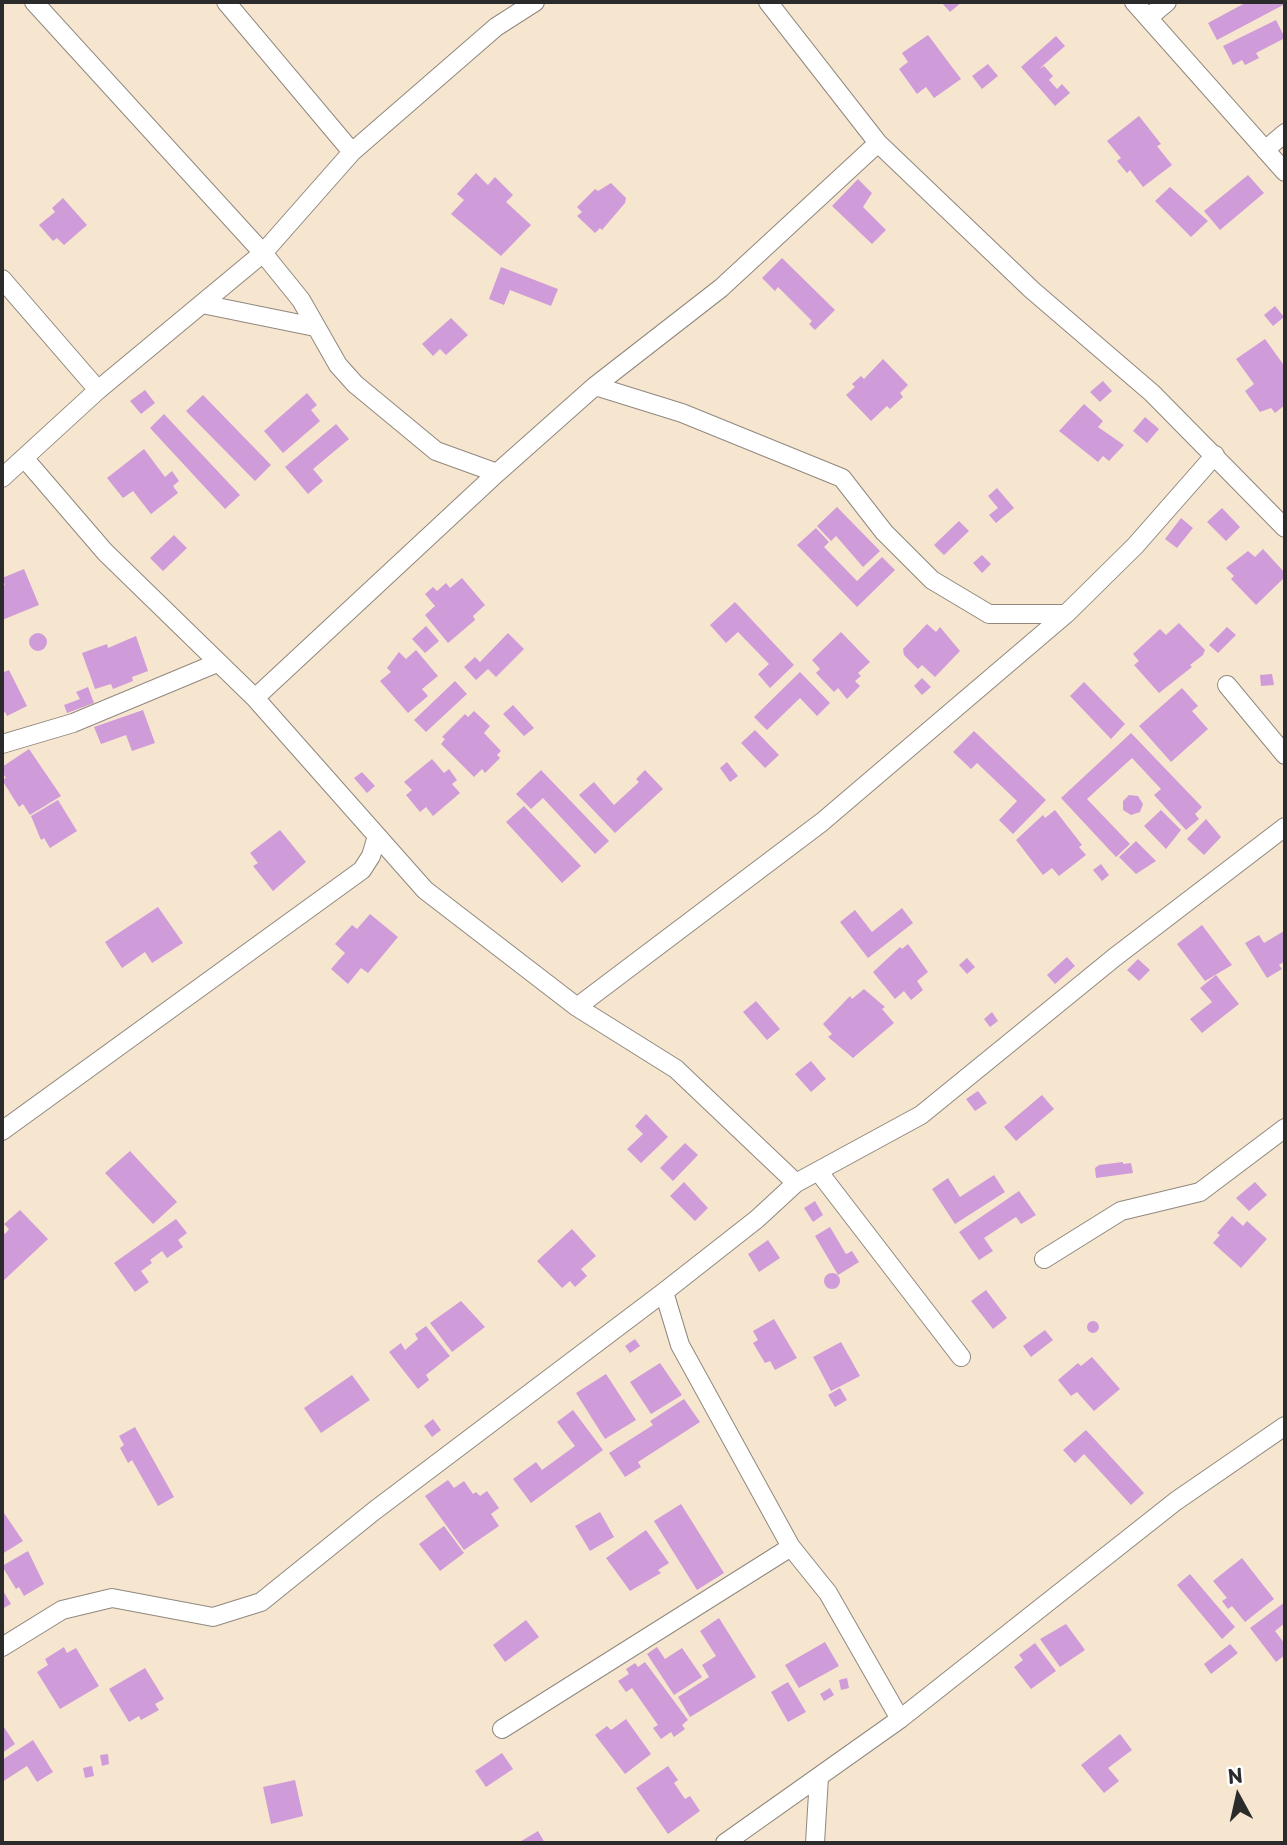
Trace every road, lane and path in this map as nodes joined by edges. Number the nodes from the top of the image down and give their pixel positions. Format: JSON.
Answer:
{"nodes":[{"id":1,"x":34,"y":2,"type":"edge"},
{"id":2,"x":226,"y":2,"type":"edge"},
{"id":3,"x":535,"y":2,"type":"edge"},
{"id":4,"x":768,"y":2,"type":"edge"},
{"id":5,"x":1133,"y":2,"type":"edge"},
{"id":6,"x":1167,"y":2,"type":"edge"},
{"id":7,"x":1149,"y":17,"type":"junction"},
{"id":8,"x":1285,"y":133,"type":"edge"},
{"id":9,"x":878,"y":143,"type":"junction"},
{"id":10,"x":1265,"y":150,"type":"junction"},
{"id":11,"x":352,"y":152,"type":"junction"},
{"id":12,"x":1285,"y":172,"type":"edge"},
{"id":13,"x":262,"y":253,"type":"junction"},
{"id":14,"x":2,"y":279,"type":"edge"},
{"id":15,"x":202,"y":304,"type":"junction"},
{"id":16,"x":315,"y":327,"type":"junction"},
{"id":17,"x":595,"y":386,"type":"junction"},
{"id":18,"x":98,"y":390,"type":"junction"},
{"id":19,"x":1215,"y":455,"type":"junction"},
{"id":20,"x":25,"y":459,"type":"junction"},
{"id":21,"x":497,"y":473,"type":"junction"},
{"id":22,"x":2,"y":478,"type":"edge"},
{"id":23,"x":1285,"y":528,"type":"edge"},
{"id":24,"x":1066,"y":614,"type":"junction"},
{"id":25,"x":217,"y":663,"type":"junction"},
{"id":26,"x":1227,"y":685,"type":"dead end"},
{"id":27,"x":256,"y":698,"type":"junction"},
{"id":28,"x":2,"y":744,"type":"edge"},
{"id":29,"x":1285,"y":755,"type":"edge"},
{"id":30,"x":1285,"y":827,"type":"edge"},
{"id":31,"x":377,"y":836,"type":"junction"},
{"id":32,"x":577,"y":1007,"type":"junction"},
{"id":33,"x":1285,"y":1128,"type":"edge"},
{"id":34,"x":2,"y":1131,"type":"edge"},
{"id":35,"x":818,"y":1171,"type":"junction"},
{"id":36,"x":796,"y":1183,"type":"junction"},
{"id":37,"x":1044,"y":1259,"type":"dead end"},
{"id":38,"x":664,"y":1292,"type":"junction"},
{"id":39,"x":961,"y":1357,"type":"dead end"},
{"id":40,"x":1285,"y":1426,"type":"edge"},
{"id":41,"x":791,"y":1547,"type":"junction"},
{"id":42,"x":2,"y":1647,"type":"edge"},
{"id":43,"x":900,"y":1719,"type":"junction"},
{"id":44,"x":502,"y":1729,"type":"dead end"},
{"id":45,"x":819,"y":1777,"type":"junction"},
{"id":46,"x":725,"y":1843,"type":"edge"},
{"id":47,"x":815,"y":1843,"type":"edge"}],
"edges":[{"from":1,"to":13,"type":"street"},
{"from":2,"to":11,"type":"street"},
{"from":3,"to":11,"type":"street"},
{"from":4,"to":9,"type":"street"},
{"from":5,"to":7,"type":"street"},
{"from":6,"to":7,"type":"street"},
{"from":7,"to":10,"type":"street"},
{"from":8,"to":10,"type":"street"},
{"from":9,"to":17,"type":"street"},
{"from":9,"to":19,"type":"street"},
{"from":10,"to":12,"type":"street"},
{"from":11,"to":13,"type":"street"},
{"from":13,"to":15,"type":"street"},
{"from":13,"to":16,"type":"street"},
{"from":14,"to":18,"type":"street"},
{"from":15,"to":16,"type":"street"},
{"from":15,"to":18,"type":"street"},
{"from":16,"to":21,"type":"street"},
{"from":17,"to":21,"type":"street"},
{"from":17,"to":24,"type":"street"},
{"from":18,"to":20,"type":"street"},
{"from":19,"to":23,"type":"street"},
{"from":19,"to":24,"type":"street"},
{"from":20,"to":22,"type":"street"},
{"from":20,"to":25,"type":"street"},
{"from":21,"to":27,"type":"street"},
{"from":24,"to":32,"type":"street"},
{"from":25,"to":27,"type":"street"},
{"from":25,"to":28,"type":"street"},
{"from":26,"to":29,"type":"street"},
{"from":27,"to":31,"type":"street"},
{"from":30,"to":35,"type":"street"},
{"from":31,"to":32,"type":"street"},
{"from":31,"to":34,"type":"street"},
{"from":32,"to":36,"type":"street"},
{"from":33,"to":37,"type":"street"},
{"from":35,"to":36,"type":"street"},
{"from":35,"to":39,"type":"street"},
{"from":36,"to":38,"type":"street"},
{"from":38,"to":41,"type":"street"},
{"from":38,"to":42,"type":"street"},
{"from":40,"to":43,"type":"street"},
{"from":41,"to":43,"type":"street"},
{"from":41,"to":44,"type":"street"},
{"from":43,"to":45,"type":"street"},
{"from":45,"to":46,"type":"street"},
{"from":45,"to":47,"type":"street"}]}
